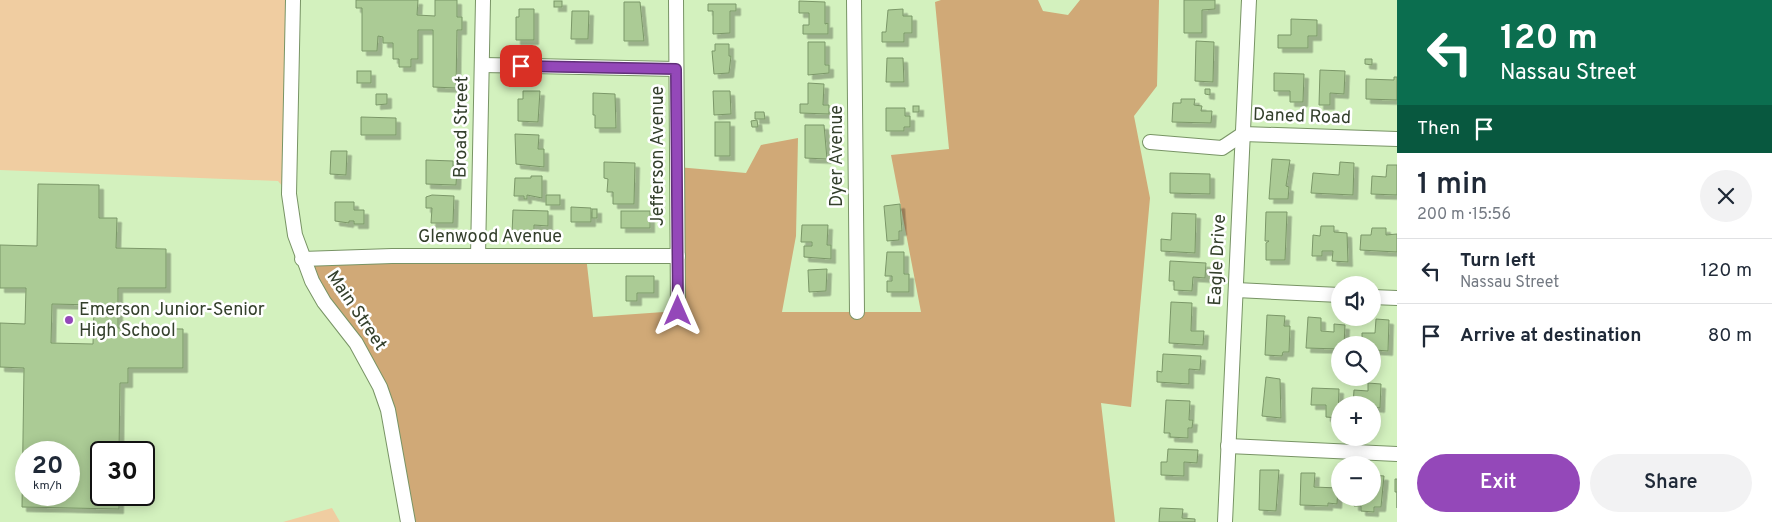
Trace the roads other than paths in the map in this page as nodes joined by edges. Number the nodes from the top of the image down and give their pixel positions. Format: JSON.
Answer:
{"nodes":[{"id":1,"x":293,"y":0,"type":"edge"},
{"id":2,"x":483,"y":0,"type":"edge"},
{"id":3,"x":676,"y":0,"type":"edge"},
{"id":4,"x":854,"y":0,"type":"edge"},
{"id":5,"x":1249,"y":0,"type":"edge"},
{"id":6,"x":482,"y":65,"type":"junction"},
{"id":7,"x":676,"y":69,"type":"junction"},
{"id":8,"x":1243,"y":134,"type":"junction"},
{"id":9,"x":1397,"y":139,"type":"edge"},
{"id":10,"x":1150,"y":142,"type":"dead end"},
{"id":11,"x":478,"y":256,"type":"junction"},
{"id":12,"x":678,"y":256,"type":"junction"},
{"id":13,"x":302,"y":258,"type":"junction"},
{"id":14,"x":1236,"y":290,"type":"junction"},
{"id":15,"x":1331,"y":295,"type":"edge"},
{"id":16,"x":1381,"y":297,"type":"edge"},
{"id":17,"x":1397,"y":298,"type":"edge"},
{"id":18,"x":678,"y":311,"type":"dead end"},
{"id":19,"x":857,"y":312,"type":"dead end"},
{"id":20,"x":1228,"y":446,"type":"junction"},
{"id":21,"x":1397,"y":454,"type":"edge"},
{"id":22,"x":408,"y":522,"type":"edge"},
{"id":23,"x":1225,"y":522,"type":"edge"}],
"edges":[{"from":1,"to":13,"type":"street","name":"Main Street"},
{"from":2,"to":6,"type":"street","name":"Broad Street"},
{"from":3,"to":7,"type":"street","name":"Jefferson Avenue"},
{"from":4,"to":19,"type":"street","name":"Dyer Avenue"},
{"from":5,"to":8,"type":"street","name":"Eagle Drive"},
{"from":6,"to":7,"type":"street"},
{"from":6,"to":11,"type":"street","name":"Broad Street"},
{"from":7,"to":12,"type":"street","name":"Jefferson Avenue"},
{"from":8,"to":9,"type":"street","name":"Daned Road"},
{"from":8,"to":10,"type":"street","name":"Daned Road"},
{"from":8,"to":14,"type":"street","name":"Eagle Drive"},
{"from":11,"to":12,"type":"street","name":"Glenwood Avenue"},
{"from":11,"to":13,"type":"street","name":"Glenwood Avenue"},
{"from":12,"to":18,"type":"street","name":"Jefferson Avenue"},
{"from":13,"to":22,"type":"street","name":"Main Street"},
{"from":14,"to":15,"type":"street"},
{"from":14,"to":20,"type":"street","name":"Eagle Drive"},
{"from":16,"to":17,"type":"street"},
{"from":20,"to":21,"type":"street"},
{"from":20,"to":23,"type":"street","name":"Eagle Drive"}]}
